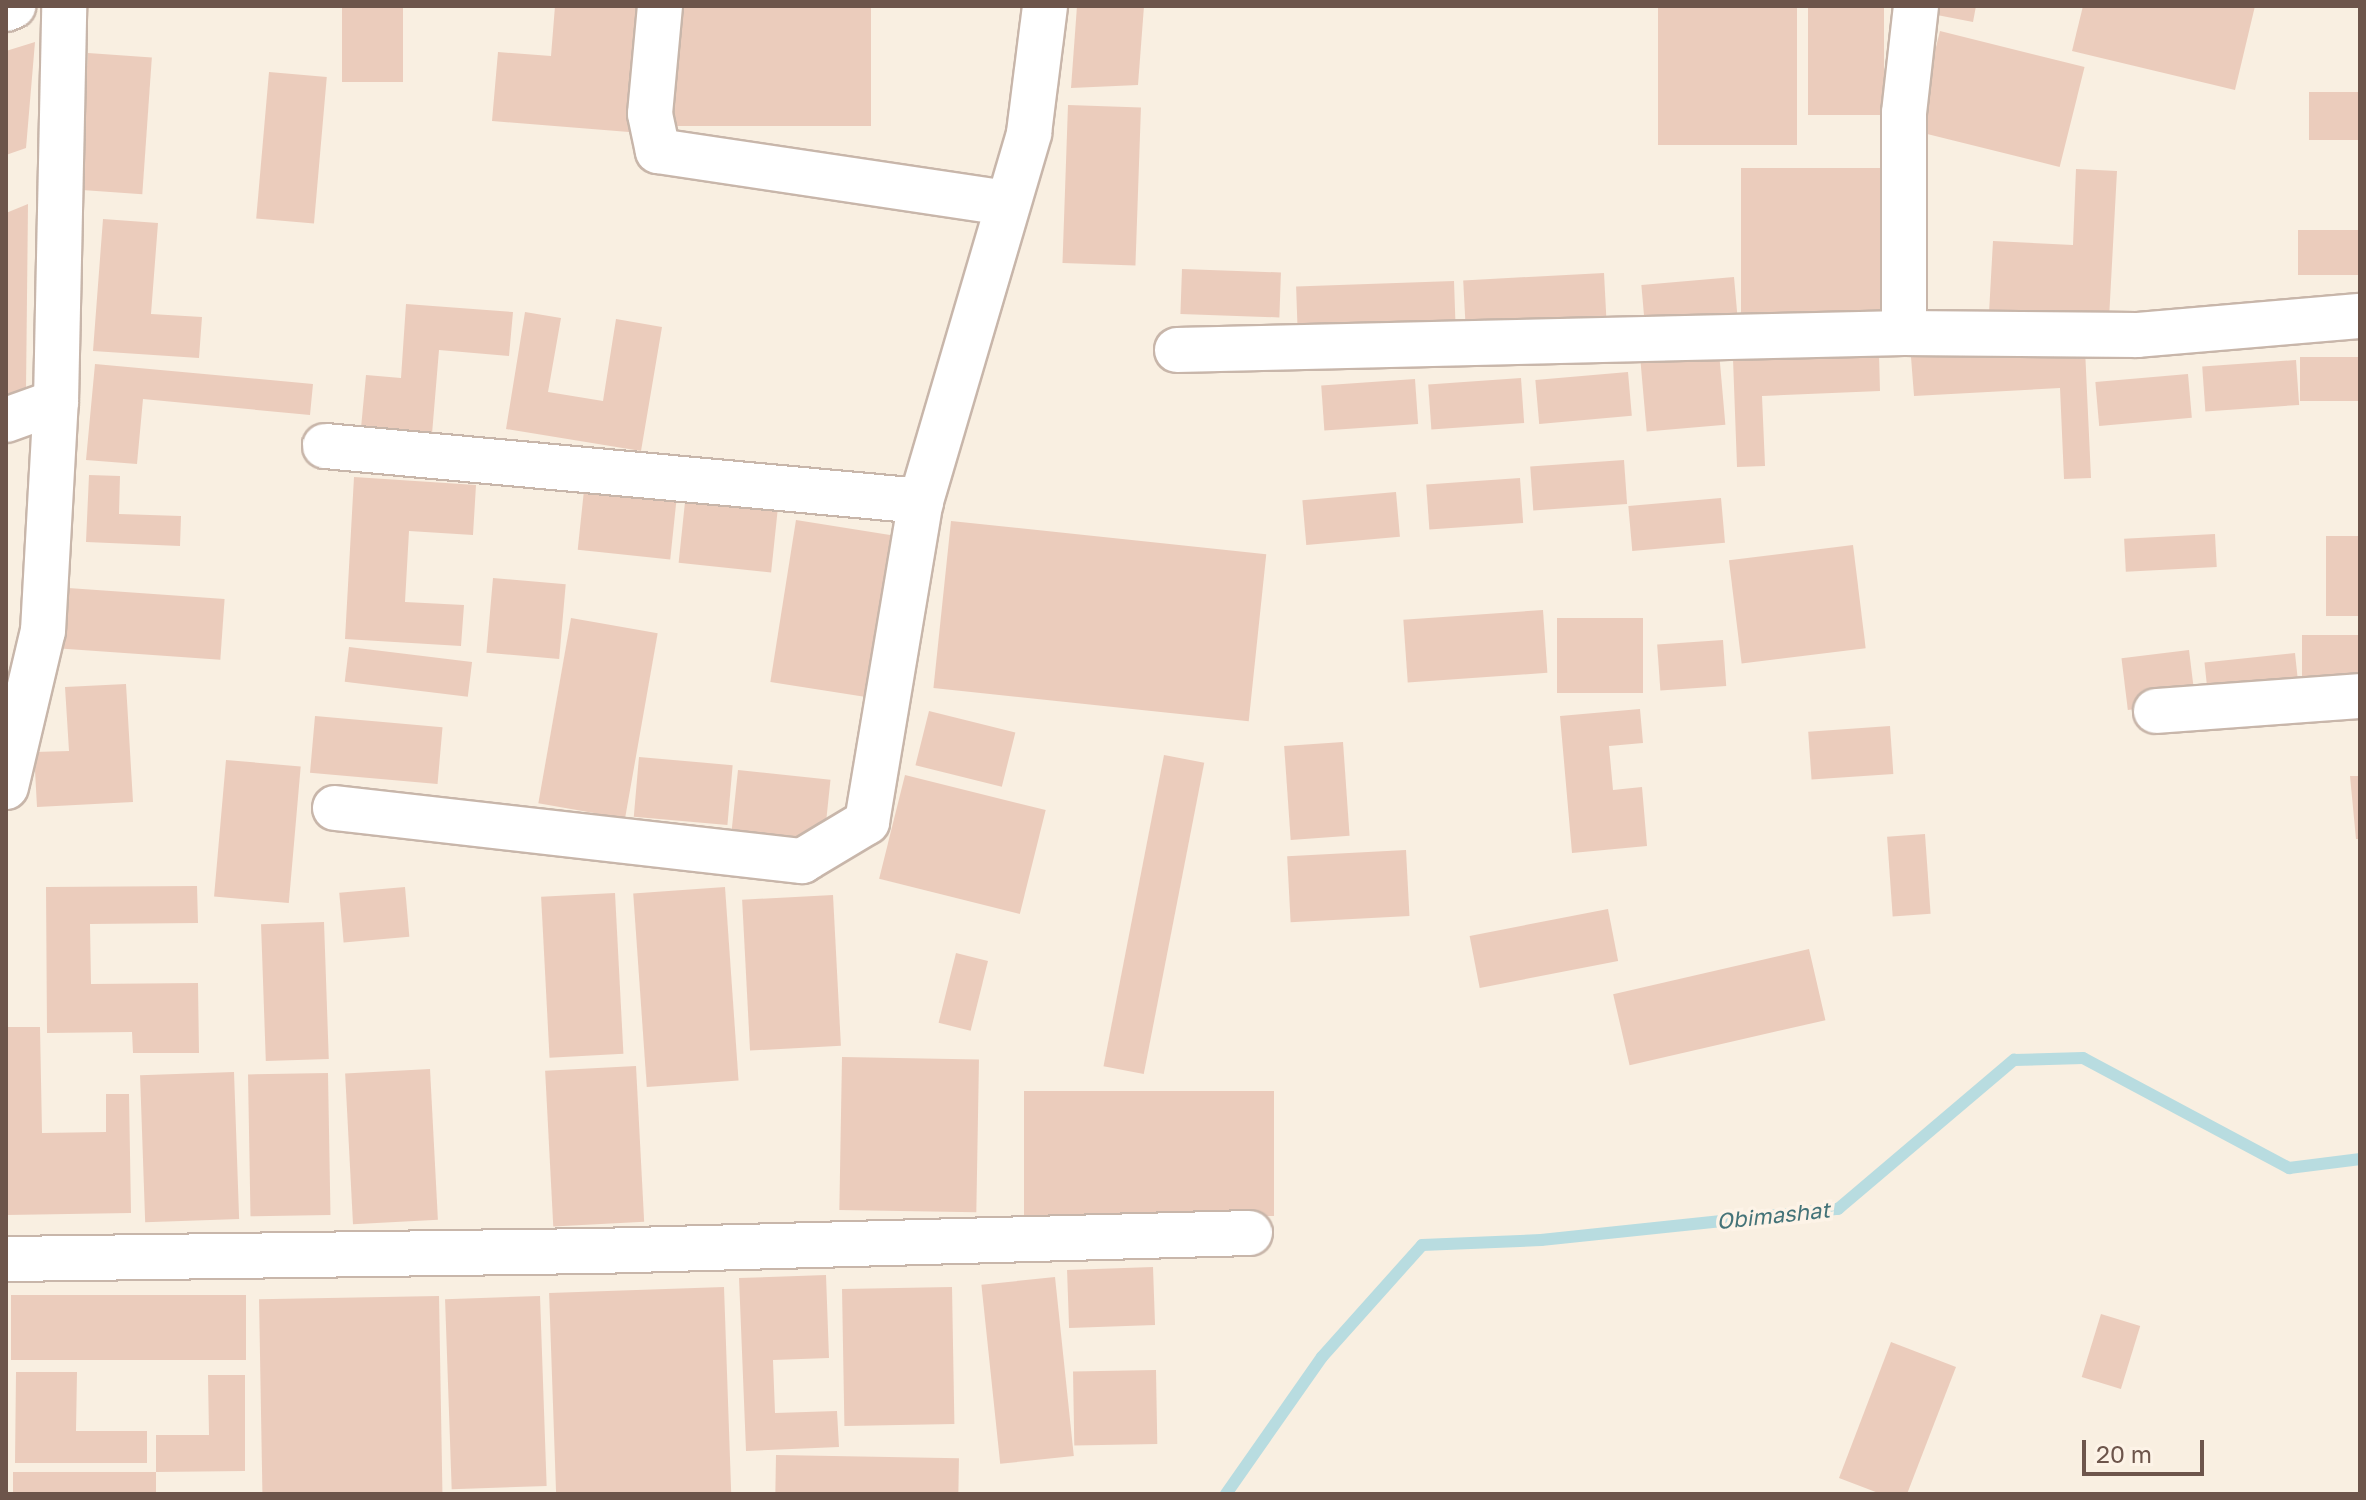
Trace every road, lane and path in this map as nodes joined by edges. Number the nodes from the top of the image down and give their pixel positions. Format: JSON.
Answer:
{"nodes":[{"id":1,"x":13,"y":6,"type":"edge"},
{"id":2,"x":64,"y":6,"type":"edge"},
{"id":3,"x":660,"y":6,"type":"edge"},
{"id":4,"x":1045,"y":6,"type":"edge"},
{"id":5,"x":1916,"y":6,"type":"edge"},
{"id":6,"x":6,"y":9,"type":"edge"},
{"id":7,"x":1005,"y":203,"type":"junction"},
{"id":8,"x":2360,"y":316,"type":"edge"},
{"id":9,"x":1904,"y":333,"type":"junction"},
{"id":10,"x":1177,"y":350,"type":"dead end"},
{"id":11,"x":56,"y":402,"type":"junction"},
{"id":12,"x":6,"y":420,"type":"edge"},
{"id":13,"x":325,"y":446,"type":"dead end"},
{"id":14,"x":921,"y":501,"type":"junction"},
{"id":15,"x":2360,"y":696,"type":"edge"},
{"id":16,"x":2156,"y":711,"type":"dead end"},
{"id":17,"x":6,"y":787,"type":"edge"},
{"id":18,"x":335,"y":808,"type":"dead end"},
{"id":19,"x":1250,"y":1233,"type":"dead end"},
{"id":20,"x":6,"y":1259,"type":"edge"}],
"edges":[{"from":1,"to":6,"type":"street"},
{"from":2,"to":11,"type":"street"},
{"from":3,"to":7,"type":"street"},
{"from":4,"to":7,"type":"street"},
{"from":5,"to":9,"type":"street"},
{"from":7,"to":14,"type":"street"},
{"from":8,"to":9,"type":"street"},
{"from":9,"to":10,"type":"street"},
{"from":11,"to":12,"type":"street"},
{"from":11,"to":17,"type":"street"},
{"from":13,"to":14,"type":"street"},
{"from":14,"to":18,"type":"street"},
{"from":15,"to":16,"type":"street"},
{"from":19,"to":20,"type":"street"}]}
